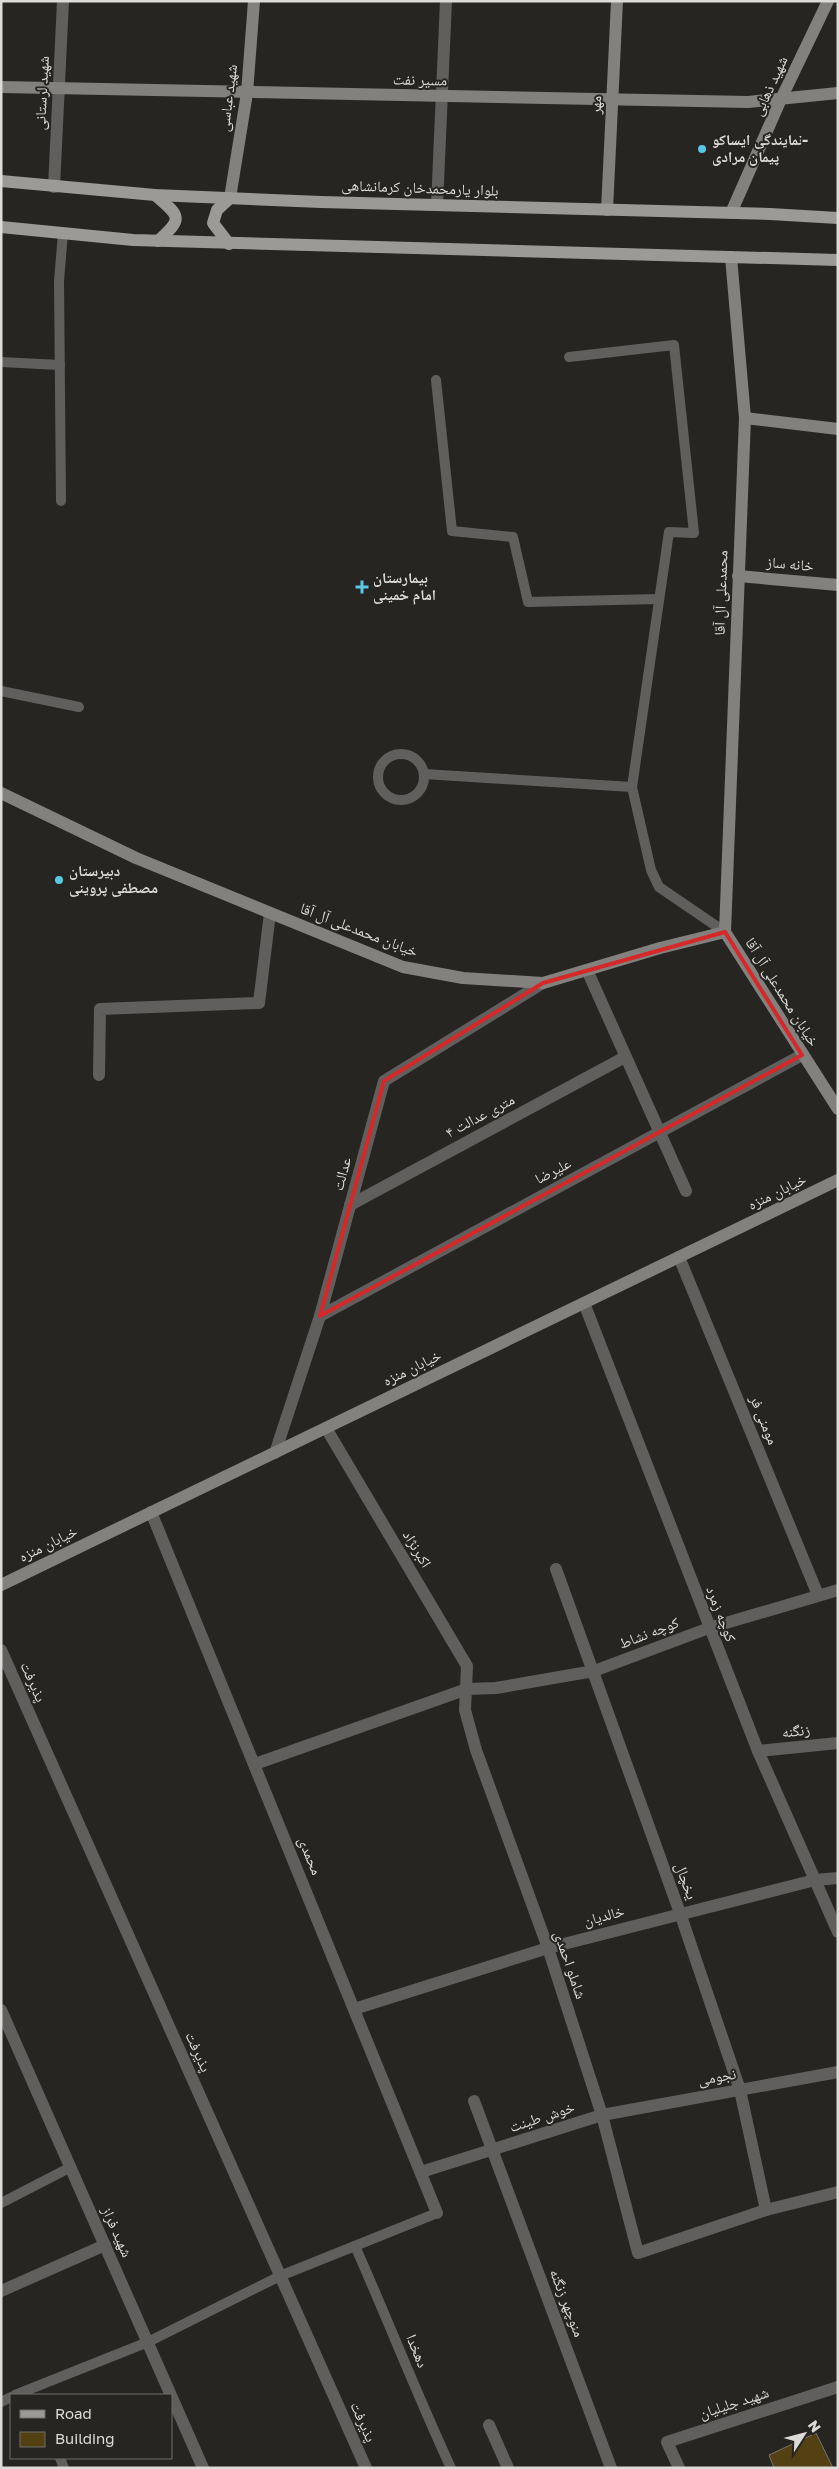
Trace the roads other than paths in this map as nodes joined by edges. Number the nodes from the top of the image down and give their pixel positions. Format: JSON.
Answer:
{"nodes":[{"id":1,"x":63,"y":1,"type":"edge"},
{"id":2,"x":254,"y":1,"type":"edge"},
{"id":3,"x":446,"y":1,"type":"edge"},
{"id":4,"x":617,"y":1,"type":"edge"},
{"id":5,"x":828,"y":1,"type":"edge"},
{"id":6,"x":1,"y":87,"type":"edge"},
{"id":7,"x":59,"y":88,"type":"junction"},
{"id":8,"x":247,"y":93,"type":"junction"},
{"id":9,"x":838,"y":93,"type":"edge"},
{"id":10,"x":441,"y":97,"type":"junction"},
{"id":11,"x":612,"y":99,"type":"junction"},
{"id":12,"x":781,"y":99,"type":"junction"},
{"id":13,"x":1,"y":181,"type":"edge"},
{"id":14,"x":54,"y":187,"type":"junction"},
{"id":15,"x":155,"y":195,"type":"junction"},
{"id":16,"x":230,"y":198,"type":"junction"},
{"id":17,"x":437,"y":205,"type":"junction"},
{"id":18,"x":607,"y":210,"type":"junction"},
{"id":19,"x":731,"y":213,"type":"junction"},
{"id":20,"x":838,"y":218,"type":"edge"},
{"id":21,"x":1,"y":227,"type":"edge"},
{"id":22,"x":63,"y":233,"type":"junction"},
{"id":23,"x":158,"y":241,"type":"junction"},
{"id":24,"x":229,"y":244,"type":"junction"},
{"id":25,"x":731,"y":257,"type":"junction"},
{"id":26,"x":838,"y":260,"type":"edge"},
{"id":27,"x":568,"y":357,"type":"dead end"},
{"id":28,"x":1,"y":362,"type":"edge"},
{"id":29,"x":60,"y":365,"type":"junction"},
{"id":30,"x":436,"y":380,"type":"dead end"},
{"id":31,"x":744,"y":418,"type":"junction"},
{"id":32,"x":838,"y":429,"type":"edge"},
{"id":33,"x":60,"y":501,"type":"dead end"},
{"id":34,"x":738,"y":576,"type":"junction"},
{"id":35,"x":838,"y":585,"type":"edge"},
{"id":36,"x":659,"y":599,"type":"junction"},
{"id":37,"x":1,"y":691,"type":"edge"},
{"id":38,"x":79,"y":707,"type":"dead end"},
{"id":39,"x":424,"y":774,"type":"junction"},
{"id":40,"x":632,"y":787,"type":"junction"},
{"id":41,"x":1,"y":793,"type":"edge"},
{"id":42,"x":270,"y":913,"type":"junction"},
{"id":43,"x":725,"y":932,"type":"junction"},
{"id":44,"x":587,"y":970,"type":"junction"},
{"id":45,"x":543,"y":982,"type":"junction"},
{"id":46,"x":802,"y":1055,"type":"junction"},
{"id":47,"x":625,"y":1056,"type":"junction"},
{"id":48,"x":99,"y":1075,"type":"dead end"},
{"id":49,"x":838,"y":1109,"type":"edge"},
{"id":50,"x":658,"y":1133,"type":"junction"},
{"id":51,"x":838,"y":1180,"type":"edge"},
{"id":52,"x":686,"y":1192,"type":"dead end"},
{"id":53,"x":350,"y":1204,"type":"junction"},
{"id":54,"x":679,"y":1257,"type":"junction"},
{"id":55,"x":584,"y":1303,"type":"junction"},
{"id":56,"x":320,"y":1316,"type":"junction"},
{"id":57,"x":326,"y":1428,"type":"junction"},
{"id":58,"x":275,"y":1453,"type":"junction"},
{"id":59,"x":151,"y":1512,"type":"junction"},
{"id":60,"x":556,"y":1569,"type":"dead end"},
{"id":61,"x":1,"y":1585,"type":"edge"},
{"id":62,"x":838,"y":1590,"type":"edge"},
{"id":63,"x":818,"y":1595,"type":"junction"},
{"id":64,"x":709,"y":1628,"type":"junction"},
{"id":65,"x":1,"y":1650,"type":"edge"},
{"id":66,"x":594,"y":1671,"type":"junction"},
{"id":67,"x":467,"y":1689,"type":"junction"},
{"id":68,"x":838,"y":1743,"type":"edge"},
{"id":69,"x":758,"y":1752,"type":"junction"},
{"id":70,"x":255,"y":1764,"type":"junction"},
{"id":71,"x":838,"y":1878,"type":"edge"},
{"id":72,"x":814,"y":1880,"type":"junction"},
{"id":73,"x":680,"y":1913,"type":"junction"},
{"id":74,"x":838,"y":1932,"type":"edge"},
{"id":75,"x":548,"y":1948,"type":"junction"},
{"id":76,"x":354,"y":2009,"type":"junction"},
{"id":77,"x":1,"y":2010,"type":"edge"},
{"id":78,"x":838,"y":2072,"type":"edge"},
{"id":79,"x":740,"y":2090,"type":"junction"},
{"id":80,"x":474,"y":2101,"type":"dead end"},
{"id":81,"x":602,"y":2115,"type":"junction"},
{"id":82,"x":492,"y":2150,"type":"junction"},
{"id":83,"x":71,"y":2167,"type":"junction"},
{"id":84,"x":421,"y":2172,"type":"junction"},
{"id":85,"x":838,"y":2192,"type":"edge"},
{"id":86,"x":1,"y":2203,"type":"edge"},
{"id":87,"x":766,"y":2210,"type":"junction"},
{"id":88,"x":437,"y":2213,"type":"joint"},
{"id":89,"x":105,"y":2245,"type":"junction"},
{"id":90,"x":355,"y":2246,"type":"junction"},
{"id":91,"x":280,"y":2276,"type":"junction"},
{"id":92,"x":1,"y":2290,"type":"edge"},
{"id":93,"x":148,"y":2342,"type":"junction"},
{"id":94,"x":838,"y":2387,"type":"edge"},
{"id":95,"x":30,"y":2392,"type":"edge"},
{"id":96,"x":171,"y":2394,"type":"edge"},
{"id":97,"x":172,"y":2396,"type":"edge"},
{"id":98,"x":489,"y":2425,"type":"dead end"},
{"id":99,"x":204,"y":2468,"type":"edge"},
{"id":100,"x":366,"y":2468,"type":"edge"},
{"id":101,"x":451,"y":2468,"type":"edge"},
{"id":102,"x":508,"y":2468,"type":"edge"},
{"id":103,"x":611,"y":2468,"type":"edge"},
{"id":104,"x":679,"y":2468,"type":"edge"}],
"edges":[{"from":1,"to":7,"type":"street","name":"شهید لرستانی"},
{"from":2,"to":8,"type":"street","name":"شهید عباسی"},
{"from":3,"to":10,"type":"street"},
{"from":4,"to":11,"type":"street","name":"مهر"},
{"from":5,"to":12,"type":"street","name":"شهید ذهابی"},
{"from":6,"to":7,"type":"street","name":"مسیر نفت"},
{"from":7,"to":8,"type":"street","name":"مسیر نفت"},
{"from":7,"to":14,"type":"street","name":"شهید لرستانی"},
{"from":8,"to":10,"type":"street","name":"مسیر نفت"},
{"from":8,"to":16,"type":"street","name":"شهید عباسی"},
{"from":9,"to":12,"type":"street","name":"مسیر نفت"},
{"from":10,"to":11,"type":"street","name":"مسیر نفت"},
{"from":10,"to":17,"type":"street"},
{"from":11,"to":12,"type":"street","name":"مسیر نفت"},
{"from":11,"to":18,"type":"street","name":"مهر"},
{"from":12,"to":19,"type":"street","name":"شهید ذهابی"},
{"from":13,"to":14,"type":"main road","name":"بلوار یارمحمدخان کرمانشاهی"},
{"from":14,"to":15,"type":"main road","name":"بلوار یارمحمدخان کرمانشاهی"},
{"from":15,"to":16,"type":"main road","name":"بلوار یارمحمدخان کرمانشاهی"},
{"from":15,"to":23,"type":"main road"},
{"from":16,"to":17,"type":"main road","name":"بلوار یارمحمدخان کرمانشاهی"},
{"from":16,"to":24,"type":"main road"},
{"from":17,"to":18,"type":"main road","name":"بلوار یارمحمدخان کرمانشاهی"},
{"from":18,"to":19,"type":"main road","name":"بلوار یارمحمدخان کرمانشاهی"},
{"from":19,"to":20,"type":"main road","name":"بلوار یارمحمدخان کرمانشاهی"},
{"from":21,"to":22,"type":"main road"},
{"from":22,"to":23,"type":"main road"},
{"from":22,"to":29,"type":"lane"},
{"from":23,"to":24,"type":"main road"},
{"from":24,"to":25,"type":"main road"},
{"from":25,"to":26,"type":"main road"},
{"from":25,"to":31,"type":"street","name":"محمدعلی آل آقا"},
{"from":27,"to":36,"type":"lane"},
{"from":28,"to":29,"type":"lane"},
{"from":29,"to":33,"type":"lane"},
{"from":30,"to":36,"type":"lane"},
{"from":31,"to":32,"type":"street"},
{"from":31,"to":34,"type":"street","name":"محمدعلی آل آقا"},
{"from":34,"to":35,"type":"street","name":"خانه ساز"},
{"from":34,"to":43,"type":"street","name":"محمدعلی آل آقا"},
{"from":36,"to":40,"type":"lane"},
{"from":37,"to":38,"type":"lane"},
{"from":39,"to":39,"type":"lane"},
{"from":39,"to":40,"type":"lane"},
{"from":40,"to":43,"type":"lane"},
{"from":41,"to":42,"type":"street","name":"خیابان محمدعلی آل آقا"},
{"from":42,"to":45,"type":"street","name":"خیابان محمدعلی آل آقا"},
{"from":42,"to":48,"type":"street"},
{"from":43,"to":44,"type":"street","name":"خیابان محمدعلی آل آقا"},
{"from":43,"to":46,"type":"street","name":"خیابان محمدعلی آل آقا"},
{"from":44,"to":45,"type":"street","name":"خیابان محمدعلی آل آقا"},
{"from":44,"to":47,"type":"street"},
{"from":45,"to":53,"type":"street","name":"عدالت"},
{"from":46,"to":49,"type":"street","name":"خیابان محمدعلی آل آقا"},
{"from":46,"to":50,"type":"street","name":"علیرضا"},
{"from":47,"to":50,"type":"street"},
{"from":47,"to":53,"type":"street","name":"۴ متری عدالت"},
{"from":50,"to":52,"type":"street"},
{"from":50,"to":56,"type":"street","name":"علیرضا"},
{"from":51,"to":54,"type":"street","name":"خیابان منزه"},
{"from":53,"to":56,"type":"street","name":"عدالت"},
{"from":54,"to":55,"type":"street","name":"خیابان منزه"},
{"from":54,"to":63,"type":"street","name":"مومنی فر"},
{"from":55,"to":57,"type":"street","name":"خیابان منزه"},
{"from":55,"to":64,"type":"street","name":"کوچه زمرد"},
{"from":56,"to":58,"type":"street","name":"عدالت"},
{"from":57,"to":58,"type":"street","name":"خیابان منزه"},
{"from":57,"to":67,"type":"street","name":"اکبرنژاد"},
{"from":58,"to":59,"type":"street","name":"خیابان منزه"},
{"from":59,"to":61,"type":"street","name":"خیابان منزه"},
{"from":59,"to":70,"type":"street","name":"محمدی"},
{"from":60,"to":66,"type":"street","name":"یخچال"},
{"from":62,"to":63,"type":"street","name":"کوچه نشاط"},
{"from":63,"to":64,"type":"street","name":"کوچه نشاط"},
{"from":64,"to":66,"type":"street","name":"کوچه نشاط"},
{"from":64,"to":69,"type":"street","name":"کوچه زمرد"},
{"from":65,"to":91,"type":"street","name":"پذیرفت"},
{"from":66,"to":67,"type":"street","name":"کوچه نشاط"},
{"from":66,"to":73,"type":"street","name":"یخچال"},
{"from":67,"to":70,"type":"street","name":"کوچه نشاط"},
{"from":67,"to":75,"type":"street","name":"شاملو احمدی"},
{"from":68,"to":69,"type":"street","name":"زنگنه"},
{"from":69,"to":72,"type":"street","name":"کوچه زمرد"},
{"from":70,"to":76,"type":"street","name":"محمدی"},
{"from":71,"to":72,"type":"street","name":"خالدیان"},
{"from":72,"to":73,"type":"street","name":"خالدیان"},
{"from":72,"to":74,"type":"street","name":"کوچه زمرد"},
{"from":73,"to":75,"type":"street","name":"خالدیان"},
{"from":73,"to":79,"type":"street","name":"یخچال"},
{"from":75,"to":76,"type":"street","name":"خالدیان"},
{"from":75,"to":81,"type":"street","name":"شاملو احمدی"},
{"from":76,"to":84,"type":"street","name":"محمدی"},
{"from":77,"to":83,"type":"street","name":"شهید فراز"},
{"from":78,"to":79,"type":"street","name":"نجومی"},
{"from":79,"to":81,"type":"street","name":"نجومی"},
{"from":79,"to":87,"type":"street","name":"یخچال"},
{"from":80,"to":82,"type":"street"},
{"from":81,"to":82,"type":"street","name":"خوش طینت"},
{"from":81,"to":87,"type":"street","name":"شاملو احمدی"},
{"from":82,"to":84,"type":"street","name":"خوش طینت"},
{"from":82,"to":103,"type":"street","name":"منوچهر زنگنه"},
{"from":83,"to":86,"type":"lane"},
{"from":83,"to":89,"type":"street","name":"شهید فراز"},
{"from":84,"to":88,"type":"street","name":"محمدی"},
{"from":85,"to":87,"type":"street"},
{"from":88,"to":90,"type":"lane"},
{"from":89,"to":92,"type":"street"},
{"from":89,"to":93,"type":"street","name":"شهید فراز"},
{"from":90,"to":91,"type":"lane"},
{"from":90,"to":101,"type":"lane","name":"دهخدا"},
{"from":91,"to":93,"type":"lane"},
{"from":91,"to":100,"type":"street","name":"پذیرفت"},
{"from":93,"to":95,"type":"lane"},
{"from":93,"to":96,"type":"street","name":"شهید فراز"},
{"from":94,"to":104,"type":"street","name":"شهید جلیلیان"},
{"from":97,"to":99,"type":"street","name":"شهید فراز"},
{"from":98,"to":102,"type":"street"}]}
